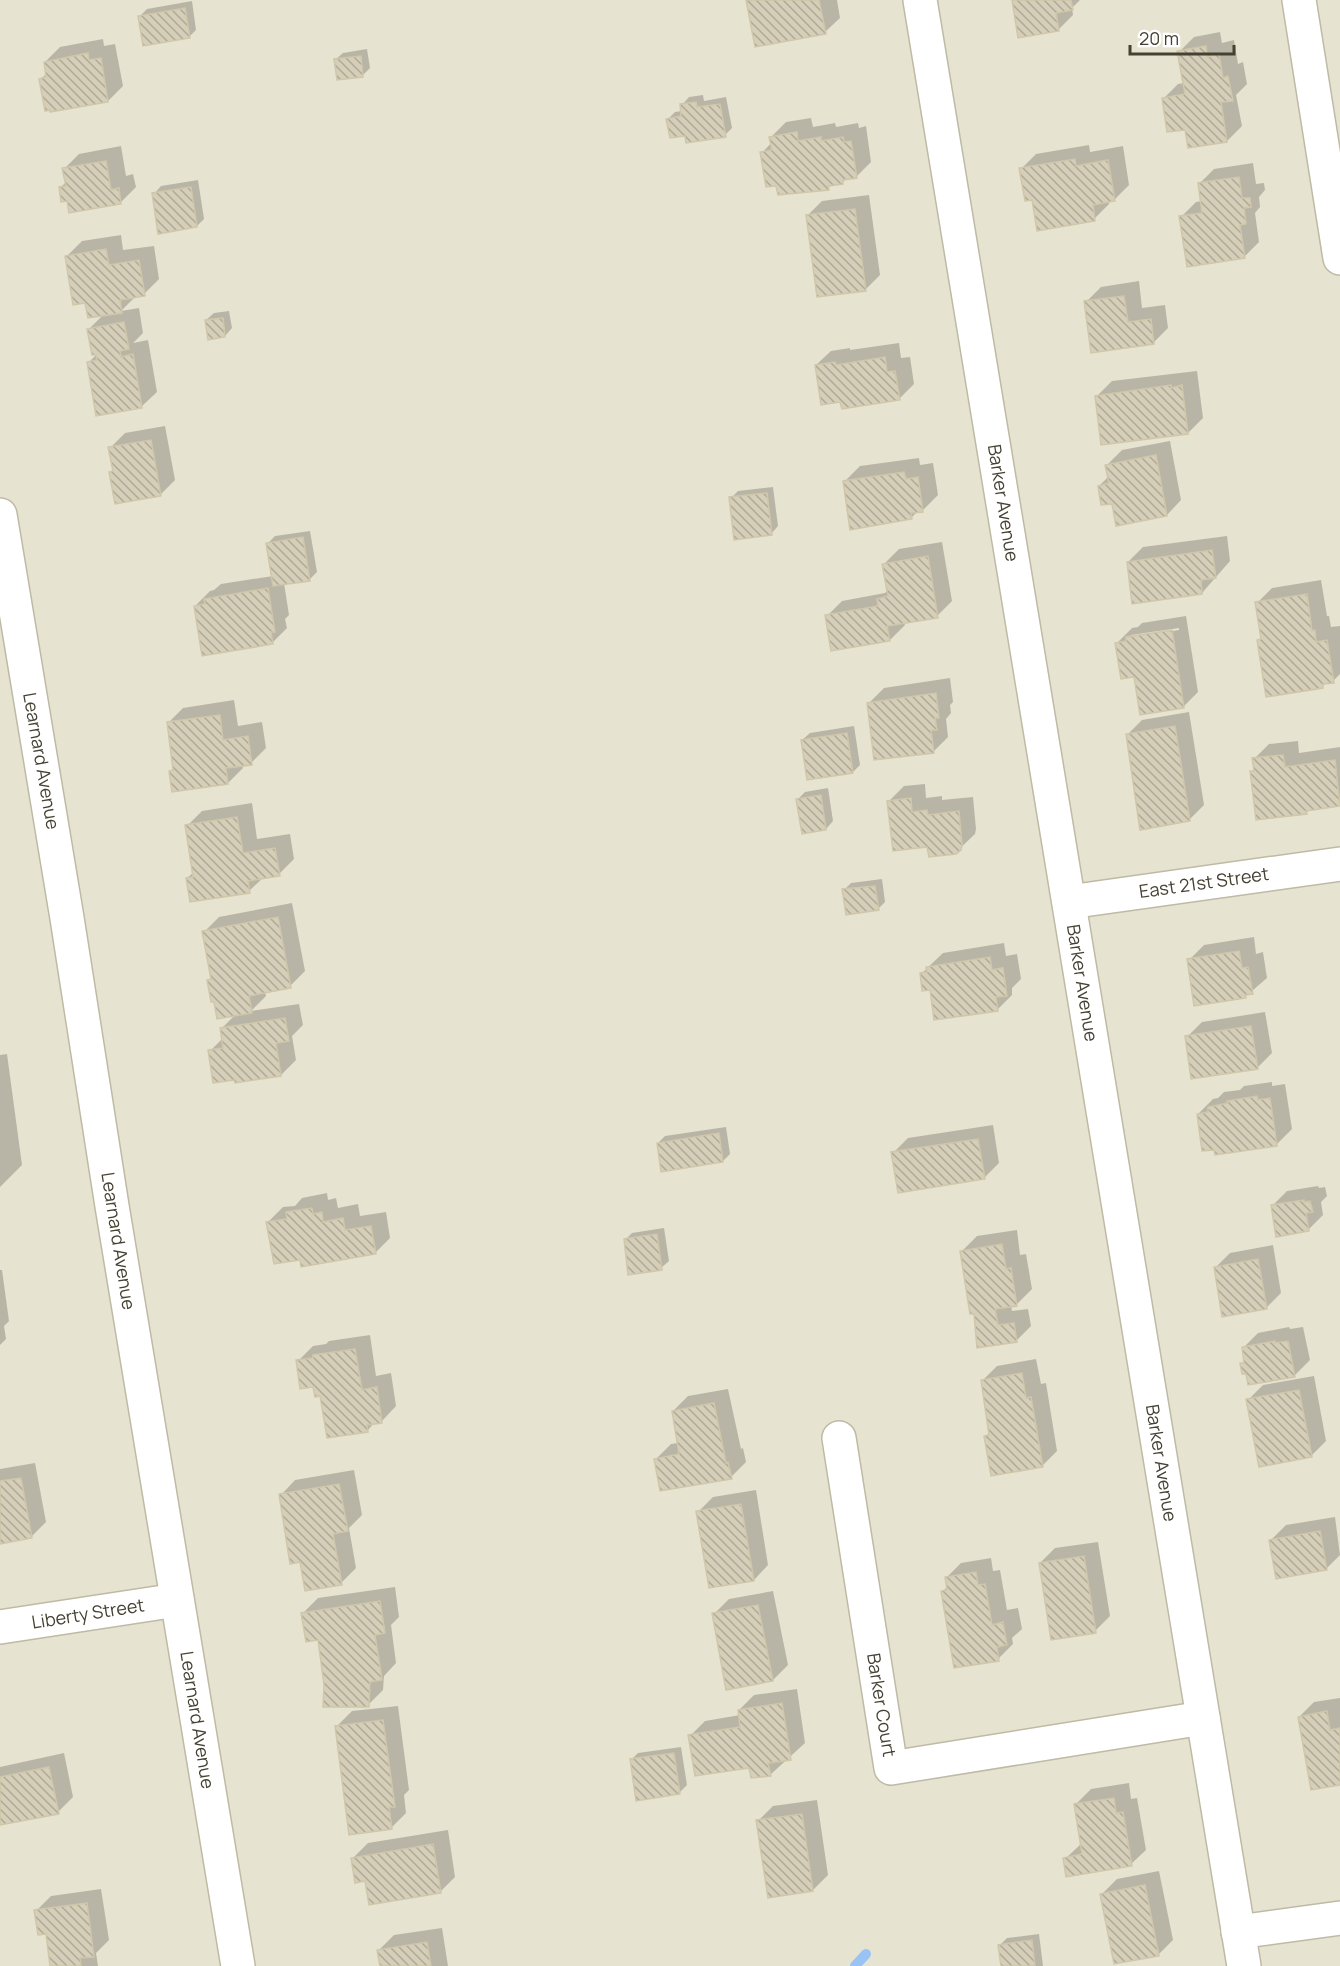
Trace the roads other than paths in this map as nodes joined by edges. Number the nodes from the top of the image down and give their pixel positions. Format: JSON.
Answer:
{"nodes":[{"id":1,"x":920,"y":0,"type":"edge"},
{"id":2,"x":1299,"y":0,"type":"edge"},
{"id":3,"x":1340,"y":258,"type":"edge"},
{"id":4,"x":0,"y":515,"type":"edge"},
{"id":5,"x":1340,"y":864,"type":"edge"},
{"id":6,"x":1069,"y":902,"type":"junction"},
{"id":7,"x":839,"y":1438,"type":"dead end"},
{"id":8,"x":177,"y":1600,"type":"junction"},
{"id":9,"x":0,"y":1628,"type":"edge"},
{"id":10,"x":1203,"y":1718,"type":"junction"},
{"id":11,"x":1340,"y":1918,"type":"edge"},
{"id":12,"x":1238,"y":1932,"type":"junction"},
{"id":13,"x":238,"y":1966,"type":"edge"},
{"id":14,"x":1244,"y":1966,"type":"edge"}],
"edges":[{"from":1,"to":6,"type":"street","name":"Barker Avenue"},
{"from":2,"to":3,"type":"street"},
{"from":4,"to":8,"type":"street","name":"Learnard Avenue"},
{"from":5,"to":6,"type":"street","name":"East 21st Street"},
{"from":6,"to":10,"type":"street","name":"Barker Avenue"},
{"from":7,"to":10,"type":"street","name":"Barker Court"},
{"from":8,"to":9,"type":"street","name":"Liberty Street"},
{"from":8,"to":13,"type":"street","name":"Learnard Avenue"},
{"from":10,"to":12,"type":"street","name":"Barker Avenue"},
{"from":11,"to":12,"type":"street"},
{"from":12,"to":14,"type":"street","name":"Barker Avenue"}]}
